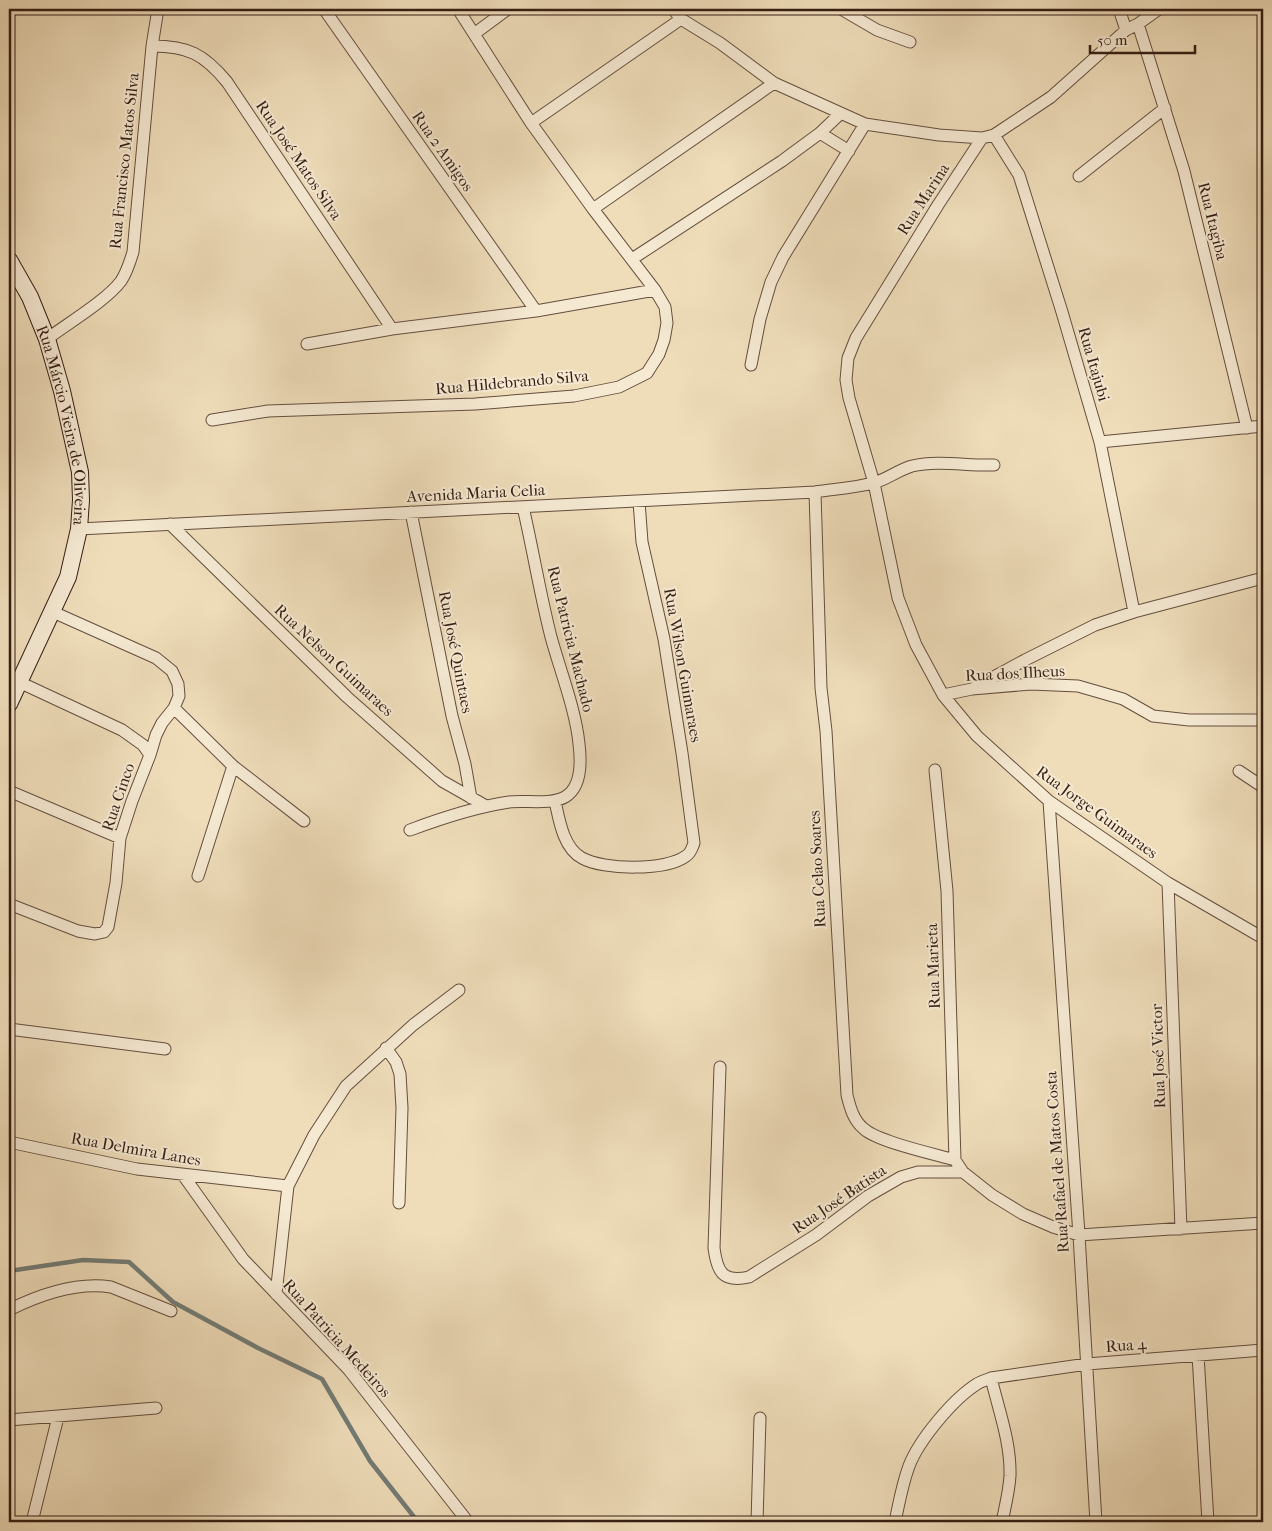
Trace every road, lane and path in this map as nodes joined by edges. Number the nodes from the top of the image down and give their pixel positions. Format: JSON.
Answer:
{"nodes":[{"id":1,"x":158,"y":9,"type":"edge"},
{"id":2,"x":324,"y":9,"type":"edge"},
{"id":3,"x":458,"y":9,"type":"edge"},
{"id":4,"x":508,"y":9,"type":"edge"},
{"id":5,"x":673,"y":9,"type":"edge"},
{"id":6,"x":841,"y":9,"type":"edge"},
{"id":7,"x":1119,"y":9,"type":"edge"},
{"id":8,"x":1159,"y":9,"type":"edge"},
{"id":9,"x":682,"y":19,"type":"junction"},
{"id":10,"x":1138,"y":24,"type":"junction"},
{"id":11,"x":1126,"y":30,"type":"junction"},
{"id":12,"x":474,"y":34,"type":"junction"},
{"id":13,"x":910,"y":42,"type":"dead end"},
{"id":14,"x":152,"y":46,"type":"junction"},
{"id":15,"x":774,"y":83,"type":"junction"},
{"id":16,"x":1165,"y":108,"type":"junction"},
{"id":17,"x":841,"y":113,"type":"junction"},
{"id":18,"x":531,"y":123,"type":"junction"},
{"id":19,"x":865,"y":124,"type":"junction"},
{"id":20,"x":820,"y":133,"type":"junction"},
{"id":21,"x":988,"y":137,"type":"junction"},
{"id":22,"x":849,"y":150,"type":"junction"},
{"id":23,"x":1079,"y":176,"type":"dead end"},
{"id":24,"x":593,"y":209,"type":"junction"},
{"id":25,"x":632,"y":259,"type":"junction"},
{"id":26,"x":9,"y":260,"type":"edge"},
{"id":27,"x":655,"y":290,"type":"junction"},
{"id":28,"x":536,"y":312,"type":"junction"},
{"id":29,"x":392,"y":329,"type":"junction"},
{"id":30,"x":47,"y":339,"type":"junction"},
{"id":31,"x":307,"y":344,"type":"dead end"},
{"id":32,"x":751,"y":365,"type":"dead end"},
{"id":33,"x":212,"y":420,"type":"dead end"},
{"id":34,"x":1263,"y":426,"type":"edge"},
{"id":35,"x":1247,"y":428,"type":"junction"},
{"id":36,"x":1100,"y":442,"type":"junction"},
{"id":37,"x":994,"y":465,"type":"dead end"},
{"id":38,"x":874,"y":483,"type":"junction"},
{"id":39,"x":815,"y":492,"type":"junction"},
{"id":40,"x":639,"y":501,"type":"junction"},
{"id":41,"x":523,"y":507,"type":"junction"},
{"id":42,"x":411,"y":512,"type":"junction"},
{"id":43,"x":170,"y":524,"type":"junction"},
{"id":44,"x":79,"y":529,"type":"junction"},
{"id":45,"x":1263,"y":578,"type":"edge"},
{"id":46,"x":53,"y":612,"type":"junction"},
{"id":47,"x":1134,"y":612,"type":"junction"},
{"id":48,"x":19,"y":682,"type":"junction"},
{"id":49,"x":972,"y":689,"type":"junction"},
{"id":50,"x":943,"y":696,"type":"junction"},
{"id":51,"x":9,"y":704,"type":"edge"},
{"id":52,"x":174,"y":708,"type":"junction"},
{"id":53,"x":1263,"y":720,"type":"edge"},
{"id":54,"x":150,"y":755,"type":"junction"},
{"id":55,"x":233,"y":766,"type":"junction"},
{"id":56,"x":935,"y":770,"type":"dead end"},
{"id":57,"x":1239,"y":772,"type":"dead end"},
{"id":58,"x":1263,"y":787,"type":"edge"},
{"id":59,"x":9,"y":791,"type":"edge"},
{"id":60,"x":471,"y":798,"type":"junction"},
{"id":61,"x":555,"y":800,"type":"junction"},
{"id":62,"x":1049,"y":801,"type":"junction"},
{"id":63,"x":486,"y":806,"type":"junction"},
{"id":64,"x":304,"y":821,"type":"dead end"},
{"id":65,"x":410,"y":830,"type":"dead end"},
{"id":66,"x":120,"y":838,"type":"junction"},
{"id":67,"x":198,"y":876,"type":"dead end"},
{"id":68,"x":1168,"y":883,"type":"junction"},
{"id":69,"x":9,"y":904,"type":"edge"},
{"id":70,"x":1263,"y":938,"type":"edge"},
{"id":71,"x":459,"y":990,"type":"dead end"},
{"id":72,"x":9,"y":1029,"type":"edge"},
{"id":73,"x":386,"y":1048,"type":"junction"},
{"id":74,"x":165,"y":1049,"type":"dead end"},
{"id":75,"x":720,"y":1067,"type":"dead end"},
{"id":76,"x":9,"y":1142,"type":"edge"},
{"id":77,"x":956,"y":1160,"type":"junction"},
{"id":78,"x":963,"y":1172,"type":"junction"},
{"id":79,"x":183,"y":1175,"type":"junction"},
{"id":80,"x":288,"y":1186,"type":"junction"},
{"id":81,"x":398,"y":1204,"type":"dead end"},
{"id":82,"x":1263,"y":1223,"type":"edge"},
{"id":83,"x":1181,"y":1229,"type":"junction"},
{"id":84,"x":1079,"y":1235,"type":"junction"},
{"id":85,"x":276,"y":1294,"type":"junction"},
{"id":86,"x":9,"y":1310,"type":"edge"},
{"id":87,"x":171,"y":1311,"type":"dead end"},
{"id":88,"x":1263,"y":1350,"type":"edge"},
{"id":89,"x":1198,"y":1355,"type":"junction"},
{"id":90,"x":1086,"y":1364,"type":"junction"},
{"id":91,"x":991,"y":1378,"type":"junction"},
{"id":92,"x":156,"y":1408,"type":"dead end"},
{"id":93,"x":58,"y":1417,"type":"junction"},
{"id":94,"x":760,"y":1418,"type":"dead end"},
{"id":95,"x":9,"y":1420,"type":"edge"},
{"id":96,"x":32,"y":1522,"type":"edge"},
{"id":97,"x":468,"y":1522,"type":"edge"},
{"id":98,"x":757,"y":1522,"type":"edge"},
{"id":99,"x":895,"y":1522,"type":"edge"},
{"id":100,"x":1002,"y":1522,"type":"edge"},
{"id":101,"x":1096,"y":1522,"type":"edge"},
{"id":102,"x":1208,"y":1522,"type":"edge"}],
"edges":[{"from":1,"to":14,"type":"street","name":"Rua Francisco Matos Silva"},
{"from":2,"to":28,"type":"street","name":"Rua 2 Amigos"},
{"from":3,"to":12,"type":"street","name":"Rua Hildebrando Silva"},
{"from":4,"to":12,"type":"street"},
{"from":5,"to":9,"type":"street"},
{"from":6,"to":13,"type":"street"},
{"from":7,"to":11,"type":"street"},
{"from":8,"to":10,"type":"street","name":"Rua Marina"},
{"from":9,"to":15,"type":"street"},
{"from":9,"to":18,"type":"street"},
{"from":10,"to":11,"type":"street","name":"Rua Marina"},
{"from":10,"to":16,"type":"street","name":"Rua Itagiba"},
{"from":11,"to":21,"type":"street","name":"Rua Marina"},
{"from":12,"to":18,"type":"street","name":"Rua Hildebrando Silva"},
{"from":14,"to":29,"type":"street","name":"Rua José Matos Silva"},
{"from":14,"to":30,"type":"street","name":"Rua Francisco Matos Silva"},
{"from":15,"to":17,"type":"street"},
{"from":15,"to":24,"type":"street"},
{"from":16,"to":23,"type":"street"},
{"from":16,"to":35,"type":"street","name":"Rua Itagiba"},
{"from":17,"to":19,"type":"street"},
{"from":17,"to":20,"type":"street"},
{"from":18,"to":24,"type":"street","name":"Rua Hildebrando Silva"},
{"from":19,"to":21,"type":"street"},
{"from":19,"to":22,"type":"street"},
{"from":20,"to":22,"type":"street"},
{"from":20,"to":25,"type":"street"},
{"from":21,"to":36,"type":"street","name":"Rua Itajubi"},
{"from":21,"to":38,"type":"street","name":"Rua Marina"},
{"from":22,"to":32,"type":"street"},
{"from":24,"to":25,"type":"street","name":"Rua Hildebrando Silva"},
{"from":25,"to":27,"type":"street","name":"Rua Hildebrando Silva"},
{"from":26,"to":30,"type":"main road","name":"Rua Márcio Vieira de Oliveira"},
{"from":27,"to":28,"type":"street"},
{"from":27,"to":33,"type":"street","name":"Rua Hildebrando Silva"},
{"from":28,"to":29,"type":"street"},
{"from":29,"to":31,"type":"street"},
{"from":30,"to":44,"type":"main road","name":"Rua Márcio Vieira de Oliveira"},
{"from":34,"to":35,"type":"street"},
{"from":35,"to":36,"type":"street"},
{"from":36,"to":47,"type":"street","name":"Rua Itajubi"},
{"from":37,"to":38,"type":"street","name":"Avenida Maria Celia"},
{"from":38,"to":39,"type":"street","name":"Avenida Maria Celia"},
{"from":38,"to":50,"type":"street","name":"Rua Jorge Guimaraes"},
{"from":39,"to":40,"type":"street","name":"Avenida Maria Celia"},
{"from":39,"to":77,"type":"street","name":"Rua Celao Soares"},
{"from":40,"to":41,"type":"street","name":"Avenida Maria Celia"},
{"from":40,"to":61,"type":"street","name":"Rua Wilson Guimaraes"},
{"from":41,"to":42,"type":"street","name":"Avenida Maria Celia"},
{"from":41,"to":61,"type":"street","name":"Rua Patricia Machado"},
{"from":42,"to":43,"type":"street","name":"Avenida Maria Celia"},
{"from":42,"to":60,"type":"street","name":"Rua José Quintaes"},
{"from":43,"to":44,"type":"street","name":"Avenida Maria Celia"},
{"from":43,"to":60,"type":"street","name":"Rua Nelson Guimaraes"},
{"from":44,"to":46,"type":"main road","name":"Rua Márcio Vieira de Oliveira"},
{"from":45,"to":47,"type":"street"},
{"from":46,"to":48,"type":"main road","name":"Rua Márcio Vieira de Oliveira"},
{"from":46,"to":52,"type":"street","name":"Rua Cinco"},
{"from":47,"to":49,"type":"street"},
{"from":48,"to":51,"type":"main road","name":"Rua Márcio Vieira de Oliveira"},
{"from":48,"to":54,"type":"street"},
{"from":49,"to":50,"type":"street","name":"Rua dos Ilheus"},
{"from":49,"to":53,"type":"street","name":"Rua dos Ilheus"},
{"from":50,"to":62,"type":"street","name":"Rua Jorge Guimaraes"},
{"from":52,"to":54,"type":"street","name":"Rua Cinco"},
{"from":52,"to":55,"type":"street"},
{"from":54,"to":66,"type":"street","name":"Rua Cinco"},
{"from":55,"to":64,"type":"street"},
{"from":55,"to":67,"type":"street"},
{"from":56,"to":77,"type":"street","name":"Rua Marieta"},
{"from":57,"to":58,"type":"street"},
{"from":59,"to":66,"type":"street"},
{"from":60,"to":63,"type":"street","name":"Rua Nelson Guimaraes"},
{"from":61,"to":63,"type":"street"},
{"from":62,"to":68,"type":"street","name":"Rua Jorge Guimaraes"},
{"from":62,"to":84,"type":"street","name":"Rua Rafael de Matos Costa"},
{"from":63,"to":65,"type":"street"},
{"from":66,"to":69,"type":"street","name":"Rua Cinco"},
{"from":68,"to":70,"type":"street","name":"Rua Jorge Guimaraes"},
{"from":68,"to":83,"type":"street","name":"Rua José Victor"},
{"from":71,"to":73,"type":"street"},
{"from":72,"to":74,"type":"street"},
{"from":73,"to":80,"type":"street"},
{"from":73,"to":81,"type":"street"},
{"from":75,"to":78,"type":"street","name":"Rua José Batista"},
{"from":76,"to":79,"type":"street","name":"Rua Delmira Lanes"},
{"from":77,"to":78,"type":"street"},
{"from":78,"to":84,"type":"street"},
{"from":79,"to":80,"type":"street","name":"Rua Delmira Lanes"},
{"from":79,"to":85,"type":"street","name":"Rua Patricia Medeiros"},
{"from":80,"to":85,"type":"street"},
{"from":82,"to":83,"type":"street"},
{"from":83,"to":84,"type":"street"},
{"from":84,"to":90,"type":"street","name":"Rua Rafael de Matos Costa"},
{"from":85,"to":97,"type":"street","name":"Rua Patricia Medeiros"},
{"from":86,"to":87,"type":"street"},
{"from":88,"to":89,"type":"street","name":"Rua 4"},
{"from":89,"to":90,"type":"street","name":"Rua 4"},
{"from":89,"to":102,"type":"street"},
{"from":90,"to":91,"type":"street","name":"Rua 4"},
{"from":90,"to":101,"type":"street","name":"Rua Rafael de Matos Costa"},
{"from":91,"to":99,"type":"street"},
{"from":91,"to":100,"type":"street"},
{"from":92,"to":93,"type":"street"},
{"from":93,"to":95,"type":"street"},
{"from":93,"to":96,"type":"street"},
{"from":94,"to":98,"type":"street"}]}
